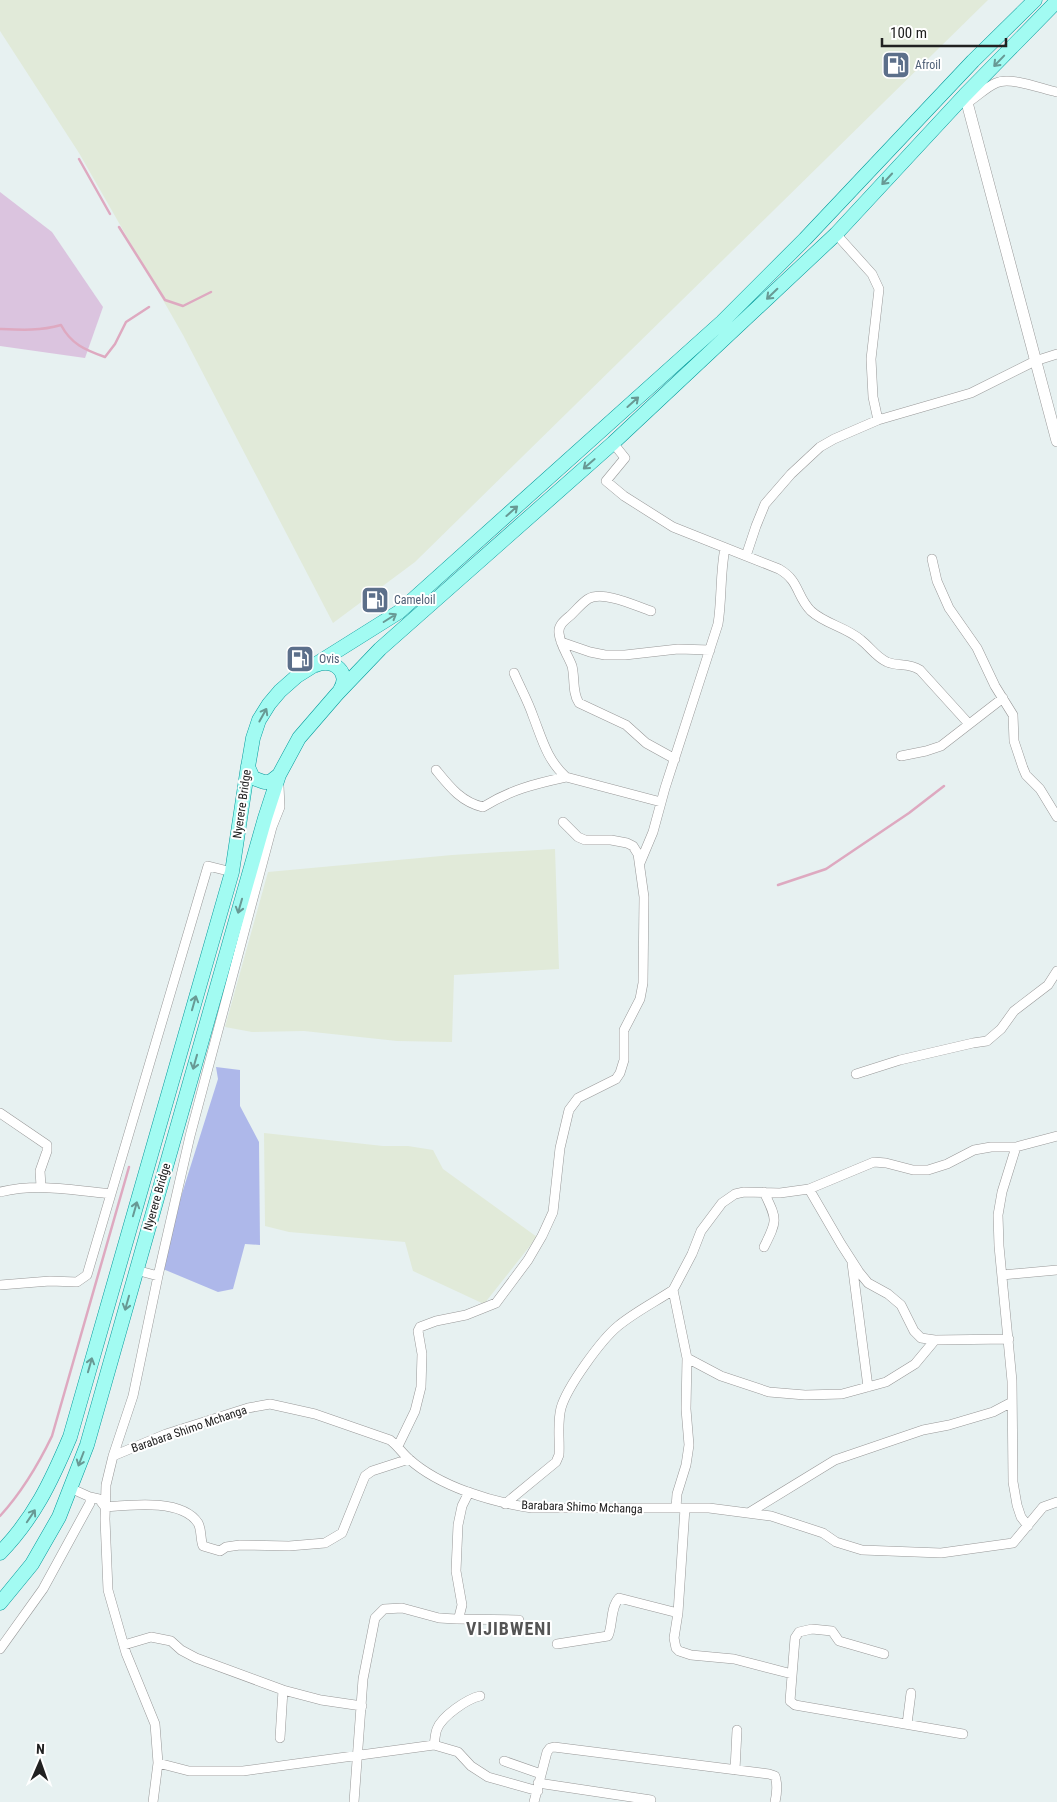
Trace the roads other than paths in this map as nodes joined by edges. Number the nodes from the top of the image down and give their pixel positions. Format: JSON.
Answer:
{"nodes":[{"id":1,"x":1035,"y":0,"type":"edge"},
{"id":2,"x":1057,"y":1,"type":"edge"},
{"id":3,"x":1057,"y":92,"type":"edge"},
{"id":4,"x":966,"y":99,"type":"junction"},
{"id":5,"x":836,"y":234,"type":"junction"},
{"id":6,"x":1057,"y":354,"type":"edge"},
{"id":7,"x":1035,"y":360,"type":"junction"},
{"id":8,"x":878,"y":420,"type":"junction"},
{"id":9,"x":1057,"y":440,"type":"edge"},
{"id":10,"x":613,"y":442,"type":"junction"},
{"id":11,"x":725,"y":548,"type":"junction"},
{"id":12,"x":746,"y":556,"type":"junction"},
{"id":13,"x":932,"y":559,"type":"dead end"},
{"id":14,"x":651,"y":611,"type":"dead end"},
{"id":15,"x":562,"y":642,"type":"junction"},
{"id":16,"x":710,"y":650,"type":"junction"},
{"id":17,"x":313,"y":666,"type":"junction"},
{"id":18,"x":514,"y":673,"type":"dead end"},
{"id":19,"x":337,"y":694,"type":"junction"},
{"id":20,"x":1003,"y":698,"type":"junction"},
{"id":21,"x":969,"y":724,"type":"junction"},
{"id":22,"x":901,"y":756,"type":"dead end"},
{"id":23,"x":674,"y":759,"type":"junction"},
{"id":24,"x":248,"y":761,"type":"junction"},
{"id":25,"x":436,"y":770,"type":"dead end"},
{"id":26,"x":279,"y":775,"type":"junction"},
{"id":27,"x":566,"y":777,"type":"junction"},
{"id":28,"x":661,"y":802,"type":"junction"},
{"id":29,"x":1057,"y":817,"type":"edge"},
{"id":30,"x":563,"y":822,"type":"dead end"},
{"id":31,"x":639,"y":863,"type":"junction"},
{"id":32,"x":232,"y":872,"type":"junction"},
{"id":33,"x":1057,"y":971,"type":"edge"},
{"id":34,"x":856,"y":1074,"type":"dead end"},
{"id":35,"x":0,"y":1114,"type":"edge"},
{"id":36,"x":1057,"y":1136,"type":"edge"},
{"id":37,"x":1016,"y":1147,"type":"junction"},
{"id":38,"x":41,"y":1186,"type":"junction"},
{"id":39,"x":810,"y":1189,"type":"junction"},
{"id":40,"x":0,"y":1192,"type":"edge"},
{"id":41,"x":764,"y":1192,"type":"junction"},
{"id":42,"x":111,"y":1194,"type":"junction"},
{"id":43,"x":764,"y":1247,"type":"dead end"},
{"id":44,"x":852,"y":1261,"type":"junction"},
{"id":45,"x":136,"y":1270,"type":"junction"},
{"id":46,"x":1057,"y":1270,"type":"edge"},
{"id":47,"x":1002,"y":1275,"type":"junction"},
{"id":48,"x":158,"y":1276,"type":"junction"},
{"id":49,"x":0,"y":1285,"type":"edge"},
{"id":50,"x":674,"y":1290,"type":"junction"},
{"id":51,"x":1009,"y":1339,"type":"junction"},
{"id":52,"x":935,"y":1340,"type":"junction"},
{"id":53,"x":687,"y":1358,"type":"junction"},
{"id":54,"x":868,"y":1387,"type":"junction"},
{"id":55,"x":1012,"y":1402,"type":"junction"},
{"id":56,"x":398,"y":1446,"type":"junction"},
{"id":57,"x":113,"y":1456,"type":"junction"},
{"id":58,"x":409,"y":1459,"type":"junction"},
{"id":59,"x":70,"y":1488,"type":"junction"},
{"id":60,"x":469,"y":1492,"type":"junction"},
{"id":61,"x":90,"y":1497,"type":"junction"},
{"id":62,"x":1057,"y":1502,"type":"edge"},
{"id":63,"x":505,"y":1504,"type":"junction"},
{"id":64,"x":105,"y":1507,"type":"junction"},
{"id":65,"x":680,"y":1508,"type":"junction"},
{"id":66,"x":750,"y":1512,"type":"junction"},
{"id":67,"x":1028,"y":1526,"type":"junction"},
{"id":68,"x":0,"y":1553,"type":"edge"},
{"id":69,"x":0,"y":1603,"type":"edge"},
{"id":70,"x":678,"y":1613,"type":"junction"},
{"id":71,"x":456,"y":1619,"type":"junction"},
{"id":72,"x":519,"y":1620,"type":"dead end"},
{"id":73,"x":557,"y":1644,"type":"dead end"},
{"id":74,"x":124,"y":1645,"type":"junction"},
{"id":75,"x":0,"y":1649,"type":"edge"},
{"id":76,"x":884,"y":1654,"type":"dead end"},
{"id":77,"x":792,"y":1674,"type":"junction"},
{"id":78,"x":283,"y":1690,"type":"junction"},
{"id":79,"x":911,"y":1693,"type":"dead end"},
{"id":80,"x":480,"y":1696,"type":"dead end"},
{"id":81,"x":362,"y":1706,"type":"junction"},
{"id":82,"x":907,"y":1724,"type":"junction"},
{"id":83,"x":736,"y":1730,"type":"dead end"},
{"id":84,"x":964,"y":1734,"type":"dead end"},
{"id":85,"x":280,"y":1738,"type":"dead end"},
{"id":86,"x":434,"y":1745,"type":"junction"},
{"id":87,"x":358,"y":1756,"type":"junction"},
{"id":88,"x":504,"y":1761,"type":"dead end"},
{"id":89,"x":158,"y":1764,"type":"junction"},
{"id":90,"x":735,"y":1770,"type":"junction"},
{"id":91,"x":539,"y":1783,"type":"junction"},
{"id":92,"x":651,"y":1800,"type":"dead end"},
{"id":93,"x":153,"y":1802,"type":"edge"},
{"id":94,"x":354,"y":1802,"type":"edge"},
{"id":95,"x":534,"y":1802,"type":"edge"},
{"id":96,"x":775,"y":1802,"type":"edge"}],
"edges":[{"from":17,"to":1,"type":"main road","name":"Nyerere Bridge","one_way":true},
{"from":2,"to":4,"type":"main road","name":"Nyerere Bridge","one_way":true},
{"from":3,"to":4,"type":"street"},
{"from":4,"to":5,"type":"main road","name":"Nyerere Bridge","one_way":true},
{"from":4,"to":7,"type":"street"},
{"from":5,"to":8,"type":"street"},
{"from":5,"to":10,"type":"main road","name":"Nyerere Bridge","one_way":true},
{"from":6,"to":7,"type":"street"},
{"from":7,"to":8,"type":"street"},
{"from":7,"to":9,"type":"street"},
{"from":8,"to":12,"type":"street"},
{"from":10,"to":11,"type":"street"},
{"from":10,"to":19,"type":"main road","name":"Nyerere Bridge","one_way":true},
{"from":11,"to":12,"type":"street"},
{"from":11,"to":16,"type":"street"},
{"from":12,"to":21,"type":"street"},
{"from":13,"to":20,"type":"street"},
{"from":14,"to":15,"type":"street"},
{"from":15,"to":16,"type":"street"},
{"from":15,"to":23,"type":"street"},
{"from":16,"to":23,"type":"street"},
{"from":17,"to":19,"type":"main road"},
{"from":24,"to":17,"type":"main road","name":"Nyerere Bridge","one_way":true},
{"from":18,"to":27,"type":"street"},
{"from":19,"to":26,"type":"main road","name":"Nyerere Bridge"},
{"from":20,"to":21,"type":"street"},
{"from":20,"to":29,"type":"street"},
{"from":21,"to":22,"type":"street"},
{"from":23,"to":28,"type":"street"},
{"from":24,"to":26,"type":"main road"},
{"from":24,"to":32,"type":"main road","name":"Nyerere Bridge"},
{"from":25,"to":27,"type":"street"},
{"from":26,"to":45,"type":"main road","name":"Nyerere Bridge","one_way":true},
{"from":26,"to":48,"type":"street"},
{"from":27,"to":28,"type":"street"},
{"from":28,"to":31,"type":"street"},
{"from":30,"to":31,"type":"street"},
{"from":31,"to":56,"type":"street"},
{"from":32,"to":42,"type":"street"},
{"from":68,"to":32,"type":"main road","name":"Nyerere Bridge","one_way":true},
{"from":33,"to":34,"type":"street"},
{"from":35,"to":38,"type":"street"},
{"from":36,"to":37,"type":"street"},
{"from":37,"to":39,"type":"street"},
{"from":37,"to":47,"type":"street"},
{"from":38,"to":40,"type":"street"},
{"from":38,"to":42,"type":"street"},
{"from":39,"to":41,"type":"street"},
{"from":39,"to":44,"type":"street"},
{"from":41,"to":43,"type":"street"},
{"from":41,"to":50,"type":"street"},
{"from":42,"to":49,"type":"street"},
{"from":44,"to":52,"type":"street"},
{"from":44,"to":54,"type":"street"},
{"from":45,"to":48,"type":"street"},
{"from":45,"to":59,"type":"main road","name":"Nyerere Bridge","one_way":true},
{"from":46,"to":47,"type":"street"},
{"from":47,"to":51,"type":"street"},
{"from":48,"to":57,"type":"street"},
{"from":50,"to":53,"type":"street"},
{"from":50,"to":63,"type":"street"},
{"from":51,"to":52,"type":"street"},
{"from":51,"to":55,"type":"street"},
{"from":52,"to":54,"type":"street"},
{"from":53,"to":54,"type":"street"},
{"from":53,"to":65,"type":"street"},
{"from":55,"to":66,"type":"street"},
{"from":55,"to":67,"type":"street"},
{"from":56,"to":57,"type":"street","name":"Barabara Shimo Mchanga"},
{"from":56,"to":58,"type":"street","name":"Barabara Shimo Mchanga"},
{"from":57,"to":64,"type":"street"},
{"from":58,"to":60,"type":"street","name":"Barabara Shimo Mchanga"},
{"from":58,"to":64,"type":"street"},
{"from":59,"to":61,"type":"street"},
{"from":59,"to":69,"type":"main road","name":"Nyerere Bridge"},
{"from":60,"to":63,"type":"street","name":"Barabara Shimo Mchanga"},
{"from":60,"to":71,"type":"street"},
{"from":61,"to":64,"type":"street"},
{"from":61,"to":75,"type":"street"},
{"from":62,"to":67,"type":"street","name":"Barabara Shimo Mchanga"},
{"from":63,"to":65,"type":"street","name":"Barabara Shimo Mchanga"},
{"from":64,"to":74,"type":"street"},
{"from":65,"to":66,"type":"street","name":"Barabara Shimo Mchanga"},
{"from":65,"to":70,"type":"street"},
{"from":66,"to":67,"type":"street","name":"Barabara Shimo Mchanga"},
{"from":70,"to":73,"type":"street"},
{"from":70,"to":77,"type":"street"},
{"from":71,"to":72,"type":"street"},
{"from":71,"to":81,"type":"street"},
{"from":74,"to":78,"type":"street"},
{"from":74,"to":89,"type":"street"},
{"from":76,"to":77,"type":"street"},
{"from":77,"to":82,"type":"street"},
{"from":78,"to":81,"type":"street"},
{"from":78,"to":85,"type":"street"},
{"from":79,"to":82,"type":"street"},
{"from":80,"to":86,"type":"street"},
{"from":81,"to":87,"type":"street"},
{"from":82,"to":84,"type":"street"},
{"from":83,"to":90,"type":"street"},
{"from":86,"to":87,"type":"street"},
{"from":86,"to":91,"type":"street"},
{"from":87,"to":89,"type":"street"},
{"from":87,"to":94,"type":"street"},
{"from":88,"to":91,"type":"street"},
{"from":89,"to":93,"type":"street"},
{"from":90,"to":91,"type":"street"},
{"from":90,"to":96,"type":"street"},
{"from":91,"to":92,"type":"street"},
{"from":91,"to":95,"type":"street"}]}
